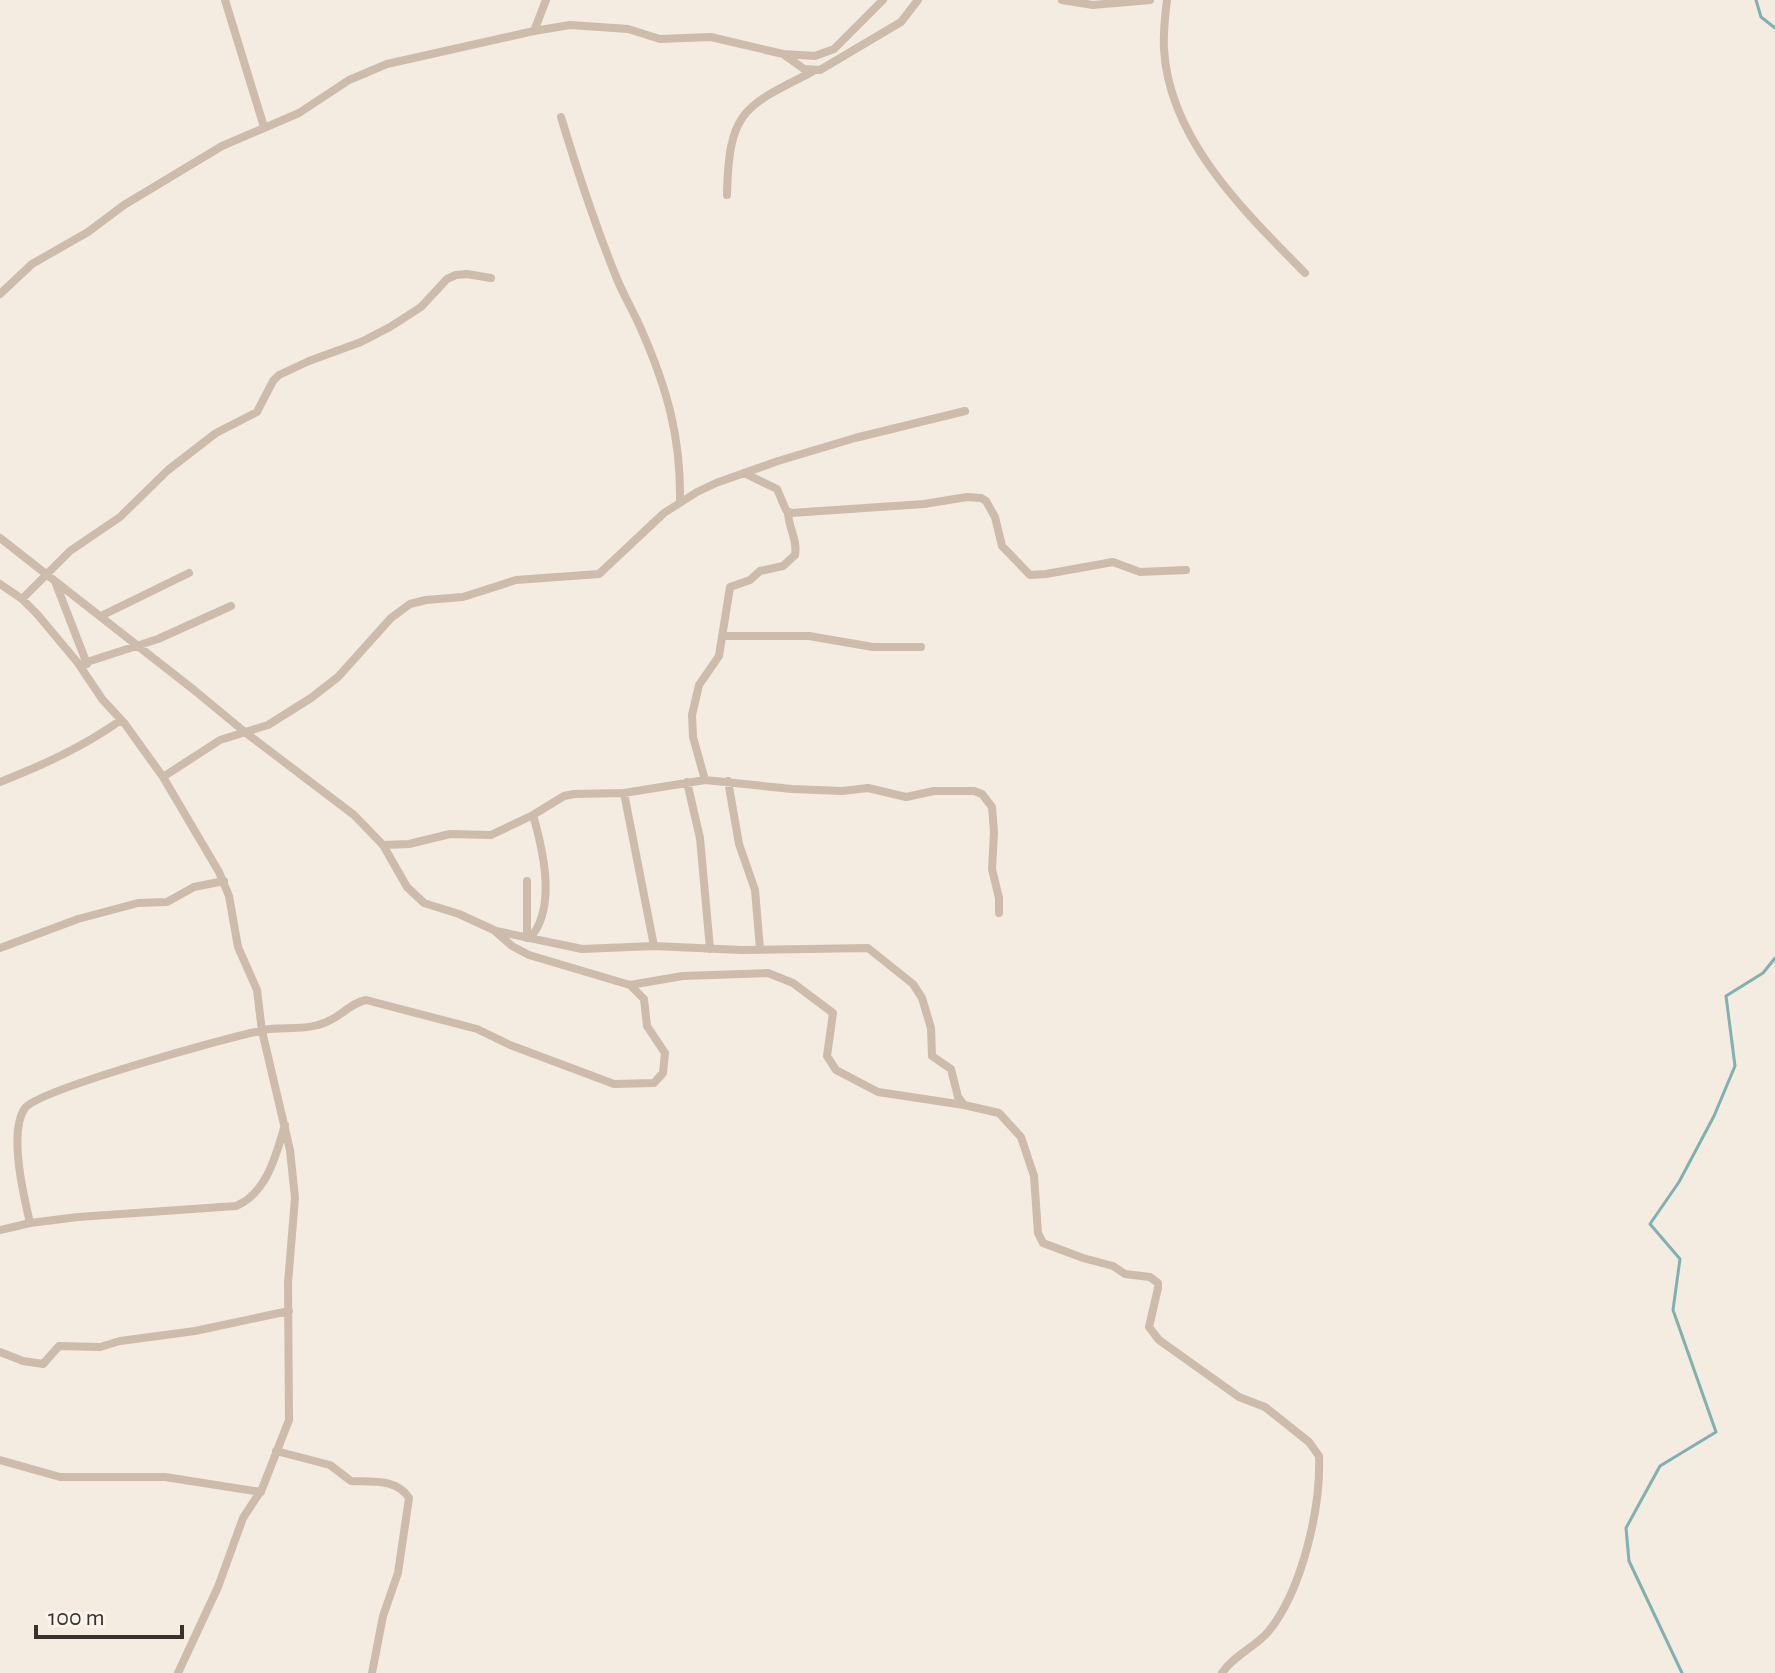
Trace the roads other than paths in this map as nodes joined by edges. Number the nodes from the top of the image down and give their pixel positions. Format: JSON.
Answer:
{"nodes":[{"id":1,"x":225,"y":0,"type":"edge"},
{"id":2,"x":546,"y":0,"type":"edge"},
{"id":3,"x":883,"y":0,"type":"edge"},
{"id":4,"x":918,"y":0,"type":"edge"},
{"id":5,"x":1062,"y":0,"type":"edge"},
{"id":6,"x":1150,"y":0,"type":"edge"},
{"id":7,"x":1167,"y":0,"type":"edge"},
{"id":8,"x":534,"y":31,"type":"junction"},
{"id":9,"x":783,"y":54,"type":"junction"},
{"id":10,"x":812,"y":72,"type":"junction"},
{"id":11,"x":561,"y":117,"type":"dead end"},
{"id":12,"x":264,"y":127,"type":"junction"},
{"id":13,"x":727,"y":195,"type":"dead end"},
{"id":14,"x":1305,"y":273,"type":"dead end"},
{"id":15,"x":491,"y":278,"type":"dead end"},
{"id":16,"x":0,"y":294,"type":"edge"},
{"id":17,"x":965,"y":411,"type":"dead end"},
{"id":18,"x":743,"y":473,"type":"junction"},
{"id":19,"x":680,"y":501,"type":"junction"},
{"id":20,"x":788,"y":512,"type":"junction"},
{"id":21,"x":0,"y":538,"type":"edge"},
{"id":22,"x":1186,"y":570,"type":"dead end"},
{"id":23,"x":189,"y":573,"type":"dead end"},
{"id":24,"x":45,"y":574,"type":"junction"},
{"id":25,"x":55,"y":582,"type":"junction"},
{"id":26,"x":0,"y":584,"type":"edge"},
{"id":27,"x":22,"y":599,"type":"junction"},
{"id":28,"x":231,"y":606,"type":"dead end"},
{"id":29,"x":101,"y":616,"type":"junction"},
{"id":30,"x":722,"y":636,"type":"junction"},
{"id":31,"x":139,"y":646,"type":"junction"},
{"id":32,"x":921,"y":647,"type":"dead end"},
{"id":33,"x":87,"y":662,"type":"junction"},
{"id":34,"x":94,"y":688,"type":"junction"},
{"id":35,"x":121,"y":720,"type":"junction"},
{"id":36,"x":246,"y":733,"type":"junction"},
{"id":37,"x":163,"y":777,"type":"junction"},
{"id":38,"x":705,"y":780,"type":"junction"},
{"id":39,"x":728,"y":781,"type":"junction"},
{"id":40,"x":0,"y":782,"type":"edge"},
{"id":41,"x":687,"y":782,"type":"junction"},
{"id":42,"x":624,"y":793,"type":"junction"},
{"id":43,"x":533,"y":815,"type":"junction"},
{"id":44,"x":383,"y":845,"type":"junction"},
{"id":45,"x":224,"y":881,"type":"junction"},
{"id":46,"x":527,"y":881,"type":"dead end"},
{"id":47,"x":999,"y":913,"type":"dead end"},
{"id":48,"x":496,"y":931,"type":"junction"},
{"id":49,"x":529,"y":938,"type":"junction"},
{"id":50,"x":654,"y":946,"type":"junction"},
{"id":51,"x":0,"y":948,"type":"edge"},
{"id":52,"x":710,"y":949,"type":"junction"},
{"id":53,"x":760,"y":949,"type":"junction"},
{"id":54,"x":630,"y":985,"type":"junction"},
{"id":55,"x":262,"y":1031,"type":"junction"},
{"id":56,"x":964,"y":1105,"type":"junction"},
{"id":57,"x":285,"y":1124,"type":"junction"},
{"id":58,"x":30,"y":1223,"type":"junction"},
{"id":59,"x":0,"y":1230,"type":"edge"},
{"id":60,"x":289,"y":1311,"type":"junction"},
{"id":61,"x":0,"y":1352,"type":"edge"},
{"id":62,"x":276,"y":1451,"type":"junction"},
{"id":63,"x":0,"y":1460,"type":"edge"},
{"id":64,"x":261,"y":1492,"type":"junction"},
{"id":65,"x":178,"y":1673,"type":"edge"},
{"id":66,"x":372,"y":1673,"type":"edge"},
{"id":67,"x":1222,"y":1673,"type":"edge"}],
"edges":[{"from":1,"to":12,"type":"street"},
{"from":2,"to":8,"type":"street"},
{"from":3,"to":9,"type":"street"},
{"from":4,"to":10,"type":"street"},
{"from":5,"to":6,"type":"street"},
{"from":7,"to":14,"type":"street"},
{"from":8,"to":9,"type":"street"},
{"from":8,"to":12,"type":"street"},
{"from":9,"to":10,"type":"street"},
{"from":10,"to":13,"type":"street"},
{"from":11,"to":19,"type":"street"},
{"from":12,"to":16,"type":"street"},
{"from":15,"to":24,"type":"street"},
{"from":17,"to":18,"type":"street"},
{"from":18,"to":19,"type":"street"},
{"from":18,"to":20,"type":"street"},
{"from":19,"to":36,"type":"street"},
{"from":20,"to":22,"type":"street"},
{"from":20,"to":30,"type":"street"},
{"from":21,"to":24,"type":"street"},
{"from":23,"to":29,"type":"street"},
{"from":24,"to":25,"type":"street"},
{"from":24,"to":27,"type":"street"},
{"from":25,"to":29,"type":"street"},
{"from":25,"to":33,"type":"street"},
{"from":26,"to":27,"type":"street"},
{"from":27,"to":34,"type":"street"},
{"from":28,"to":31,"type":"street"},
{"from":29,"to":31,"type":"street"},
{"from":30,"to":32,"type":"street"},
{"from":30,"to":38,"type":"street"},
{"from":31,"to":33,"type":"street"},
{"from":31,"to":36,"type":"street"},
{"from":33,"to":34,"type":"street"},
{"from":34,"to":35,"type":"street"},
{"from":35,"to":37,"type":"street"},
{"from":35,"to":40,"type":"street"},
{"from":36,"to":37,"type":"street"},
{"from":36,"to":44,"type":"street"},
{"from":37,"to":45,"type":"street"},
{"from":38,"to":39,"type":"street"},
{"from":38,"to":41,"type":"street"},
{"from":39,"to":47,"type":"street"},
{"from":39,"to":53,"type":"street"},
{"from":41,"to":42,"type":"street"},
{"from":41,"to":52,"type":"street"},
{"from":42,"to":43,"type":"street"},
{"from":42,"to":50,"type":"street"},
{"from":43,"to":44,"type":"street"},
{"from":43,"to":49,"type":"street"},
{"from":44,"to":48,"type":"street"},
{"from":45,"to":51,"type":"street"},
{"from":45,"to":55,"type":"street"},
{"from":46,"to":49,"type":"street"},
{"from":48,"to":49,"type":"street"},
{"from":48,"to":54,"type":"street"},
{"from":49,"to":50,"type":"street"},
{"from":50,"to":52,"type":"street"},
{"from":52,"to":53,"type":"street"},
{"from":53,"to":56,"type":"street"},
{"from":54,"to":55,"type":"street"},
{"from":54,"to":56,"type":"street"},
{"from":55,"to":57,"type":"street"},
{"from":55,"to":58,"type":"street"},
{"from":56,"to":67,"type":"street"},
{"from":57,"to":58,"type":"street"},
{"from":57,"to":60,"type":"street"},
{"from":58,"to":59,"type":"street"},
{"from":60,"to":61,"type":"street"},
{"from":60,"to":62,"type":"street"},
{"from":62,"to":64,"type":"street"},
{"from":62,"to":66,"type":"street"},
{"from":63,"to":64,"type":"street"},
{"from":64,"to":65,"type":"street"}]}
